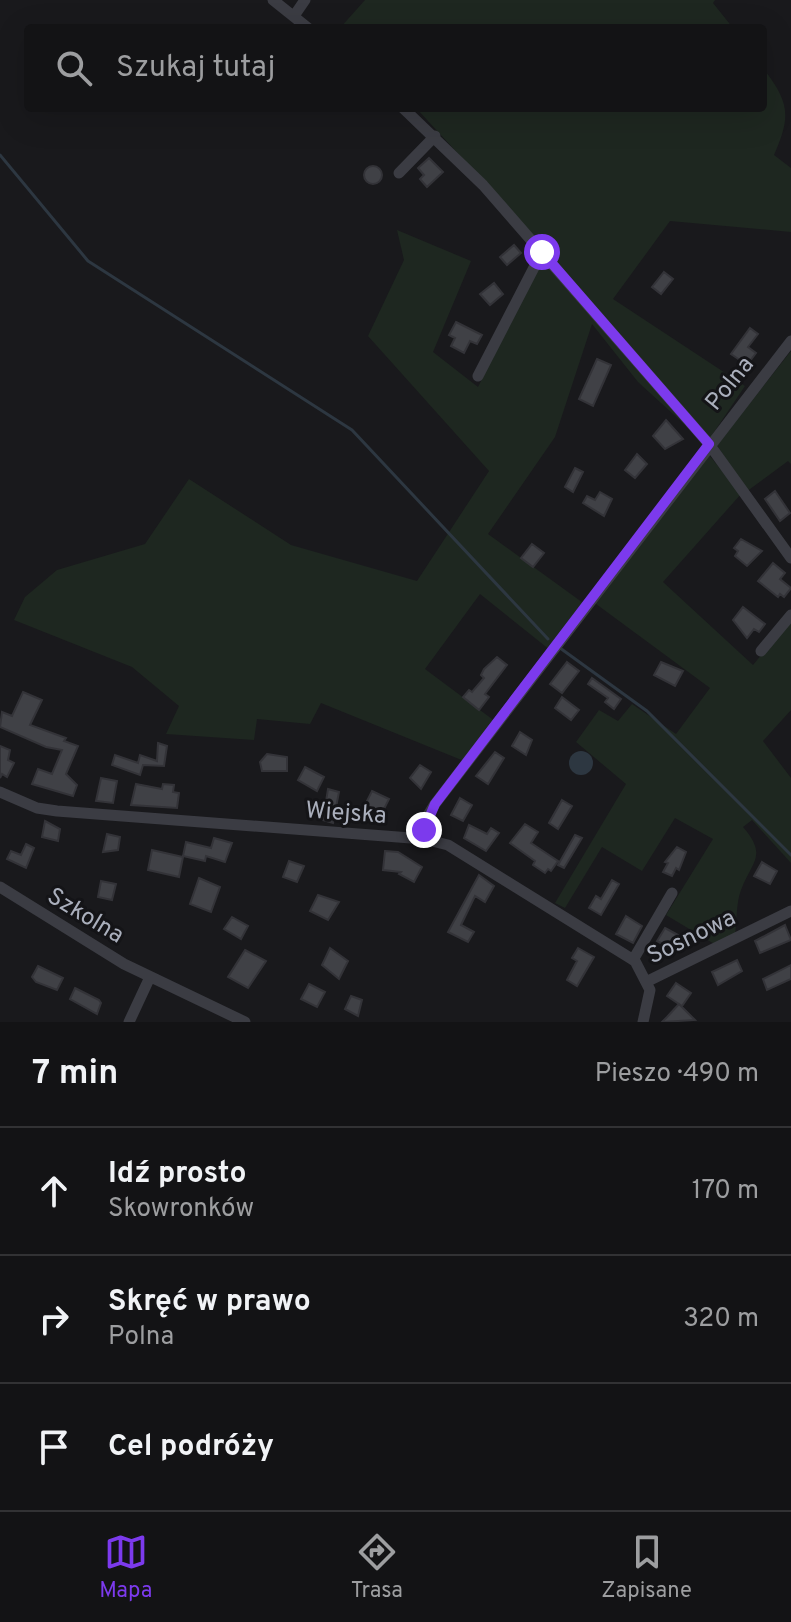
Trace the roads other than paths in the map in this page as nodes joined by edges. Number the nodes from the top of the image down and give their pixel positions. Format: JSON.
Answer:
{"nodes":[{"id":1,"x":273,"y":0,"type":"edge"},
{"id":2,"x":305,"y":0,"type":"edge"},
{"id":3,"x":294,"y":16,"type":"junction"},
{"id":4,"x":303,"y":24,"type":"edge"},
{"id":5,"x":408,"y":112,"type":"edge"},
{"id":6,"x":435,"y":136,"type":"junction"},
{"id":7,"x":399,"y":173,"type":"dead end"},
{"id":8,"x":542,"y":252,"type":"junction"},
{"id":9,"x":791,"y":341,"type":"edge"},
{"id":10,"x":478,"y":376,"type":"dead end"},
{"id":11,"x":709,"y":444,"type":"junction"},
{"id":12,"x":791,"y":558,"type":"edge"},
{"id":13,"x":791,"y":615,"type":"edge"},
{"id":14,"x":761,"y":651,"type":"dead end"},
{"id":15,"x":0,"y":792,"type":"edge"},
{"id":16,"x":424,"y":839,"type":"junction"},
{"id":17,"x":0,"y":887,"type":"edge"},
{"id":18,"x":672,"y":893,"type":"dead end"},
{"id":19,"x":791,"y":911,"type":"edge"},
{"id":20,"x":633,"y":960,"type":"junction"},
{"id":21,"x":150,"y":977,"type":"junction"},
{"id":22,"x":648,"y":981,"type":"junction"},
{"id":23,"x":129,"y":1022,"type":"edge"},
{"id":24,"x":245,"y":1022,"type":"edge"},
{"id":25,"x":643,"y":1022,"type":"edge"}],
"edges":[{"from":1,"to":3,"type":"street"},
{"from":2,"to":3,"type":"street"},
{"from":3,"to":4,"type":"street"},
{"from":5,"to":6,"type":"street"},
{"from":6,"to":7,"type":"street"},
{"from":6,"to":8,"type":"street"},
{"from":8,"to":10,"type":"street"},
{"from":8,"to":11,"type":"street"},
{"from":9,"to":11,"type":"street","name":"Polna"},
{"from":11,"to":12,"type":"street"},
{"from":11,"to":16,"type":"street","name":"Polna"},
{"from":13,"to":14,"type":"street"},
{"from":15,"to":16,"type":"street","name":"Wiejska"},
{"from":16,"to":20,"type":"street","name":"Wiejska"},
{"from":17,"to":21,"type":"street","name":"Szkolna"},
{"from":18,"to":20,"type":"street"},
{"from":19,"to":22,"type":"street","name":"Sosnowa"},
{"from":20,"to":22,"type":"street","name":"Wiejska"},
{"from":21,"to":23,"type":"street"},
{"from":21,"to":24,"type":"street","name":"Szkolna"},
{"from":22,"to":25,"type":"street","name":"Sosnowa"}]}
